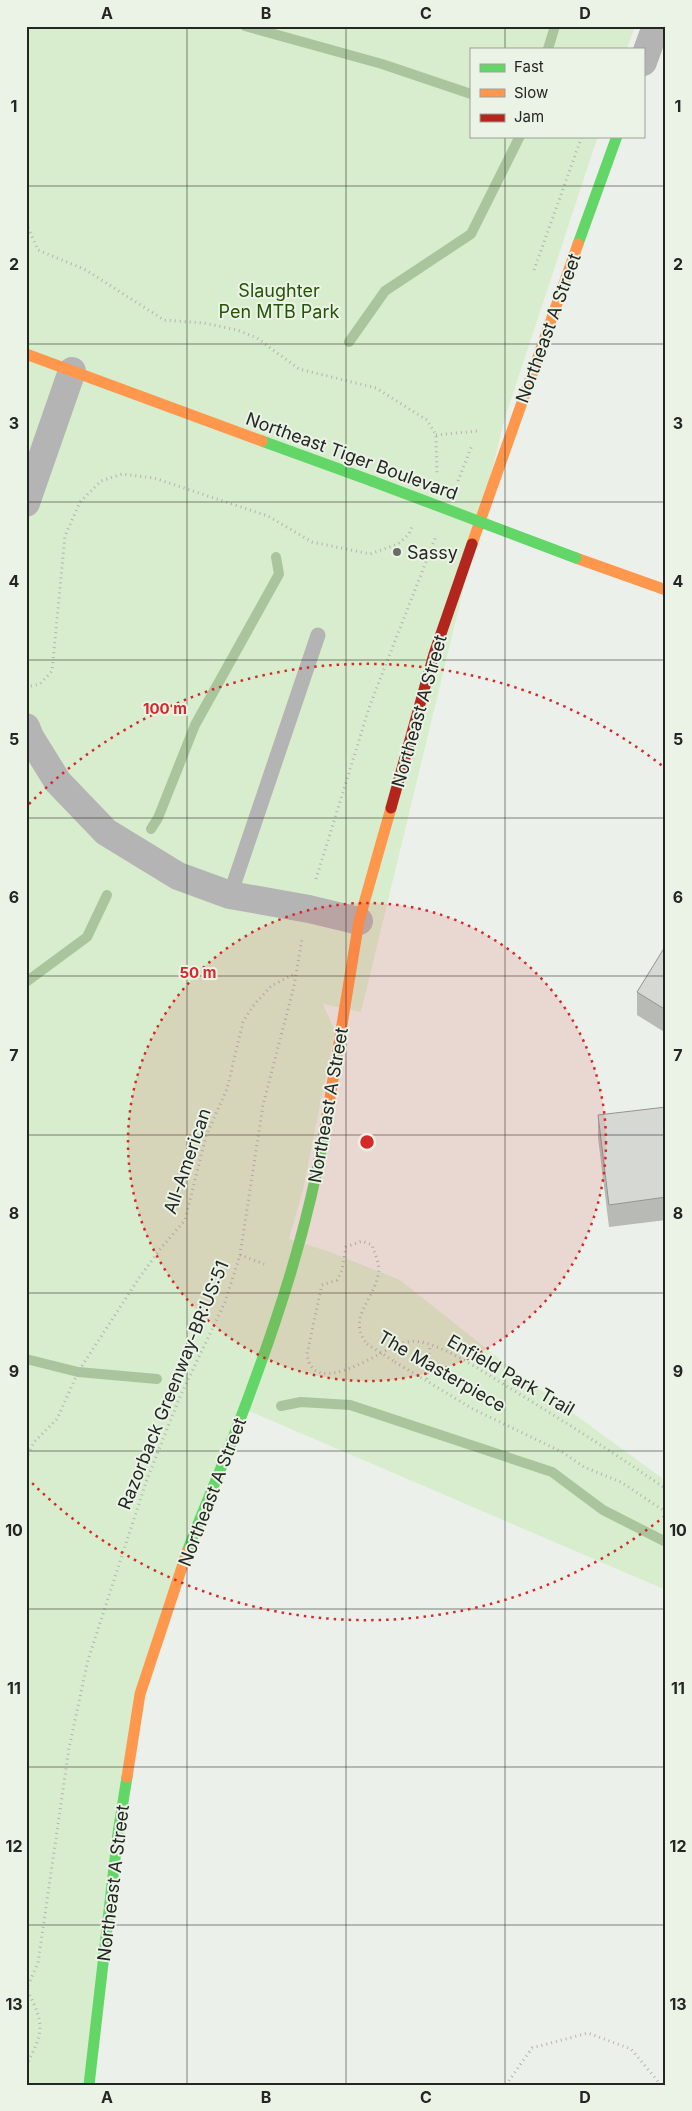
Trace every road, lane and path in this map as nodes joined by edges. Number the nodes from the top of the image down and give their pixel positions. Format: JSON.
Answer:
{"nodes":[{"id":1,"x":656,"y":26,"type":"edge"},
{"id":2,"x":644,"y":59,"type":"edge"},
{"id":3,"x":616,"y":138,"type":"edge"},
{"id":4,"x":26,"y":354,"type":"edge"},
{"id":5,"x":72,"y":371,"type":"junction"},
{"id":6,"x":482,"y":422,"type":"dead end"},
{"id":7,"x":478,"y":431,"type":"junction"},
{"id":8,"x":436,"y":435,"type":"dead end"},
{"id":9,"x":457,"y":484,"type":"dead end"},
{"id":10,"x":26,"y":503,"type":"edge"},
{"id":11,"x":439,"y":528,"type":"dead end"},
{"id":12,"x":666,"y":590,"type":"edge"},
{"id":13,"x":318,"y":635,"type":"dead end"},
{"id":14,"x":40,"y":684,"type":"dead end"},
{"id":15,"x":26,"y":687,"type":"edge"},
{"id":16,"x":26,"y":727,"type":"edge"},
{"id":17,"x":314,"y":884,"type":"dead end"},
{"id":18,"x":230,"y":895,"type":"junction"},
{"id":19,"x":359,"y":921,"type":"junction"},
{"id":20,"x":304,"y":934,"type":"dead end"},
{"id":21,"x":296,"y":973,"type":"junction"},
{"id":22,"x":240,"y":1254,"type":"junction"},
{"id":23,"x":266,"y":1264,"type":"dead end"},
{"id":24,"x":316,"y":1283,"type":"dead end"},
{"id":25,"x":322,"y":1285,"type":"junction"},
{"id":26,"x":430,"y":1346,"type":"junction"},
{"id":27,"x":427,"y":1379,"type":"junction"},
{"id":28,"x":26,"y":1459,"type":"edge"},
{"id":29,"x":666,"y":1489,"type":"edge"},
{"id":30,"x":666,"y":1512,"type":"edge"},
{"id":31,"x":27,"y":1990,"type":"edge"},
{"id":32,"x":26,"y":2066,"type":"edge"},
{"id":33,"x":89,"y":2085,"type":"edge"},
{"id":34,"x":506,"y":2085,"type":"edge"},
{"id":35,"x":661,"y":2085,"type":"edge"}],
"edges":[{"from":1,"to":2,"type":"street"},
{"from":3,"to":19,"type":"street","name":"Northeast A Street"},
{"from":4,"to":5,"type":"street","name":"Northeast Tiger Boulevard"},
{"from":5,"to":10,"type":"street"},
{"from":5,"to":12,"type":"street","name":"Northeast Tiger Boulevard","bridge":true},
{"from":6,"to":7,"type":"path"},
{"from":7,"to":8,"type":"path"},
{"from":7,"to":9,"type":"path"},
{"from":11,"to":17,"type":"path"},
{"from":13,"to":18,"type":"lane"},
{"from":14,"to":15,"type":"path"},
{"from":16,"to":18,"type":"street"},
{"from":18,"to":19,"type":"street"},
{"from":19,"to":33,"type":"street","name":"Northeast A Street"},
{"from":20,"to":21,"type":"path","name":"Razorback Greenway-BR:US:51"},
{"from":21,"to":22,"type":"path","name":"Razorback Greenway-BR:US:51"},
{"from":21,"to":28,"type":"path","name":"All-American"},
{"from":22,"to":23,"type":"path"},
{"from":22,"to":31,"type":"path","name":"Razorback Greenway-BR:US:51"},
{"from":24,"to":25,"type":"path"},
{"from":25,"to":26,"type":"path","name":"Enfield Park Trail"},
{"from":25,"to":27,"type":"path","name":"The Masterpiece","bridge":true},
{"from":26,"to":27,"type":"path"},
{"from":26,"to":29,"type":"path","name":"Enfield Park Trail"},
{"from":27,"to":30,"type":"path","name":"The Masterpiece"},
{"from":31,"to":32,"type":"path"},
{"from":34,"to":35,"type":"path"}]}
